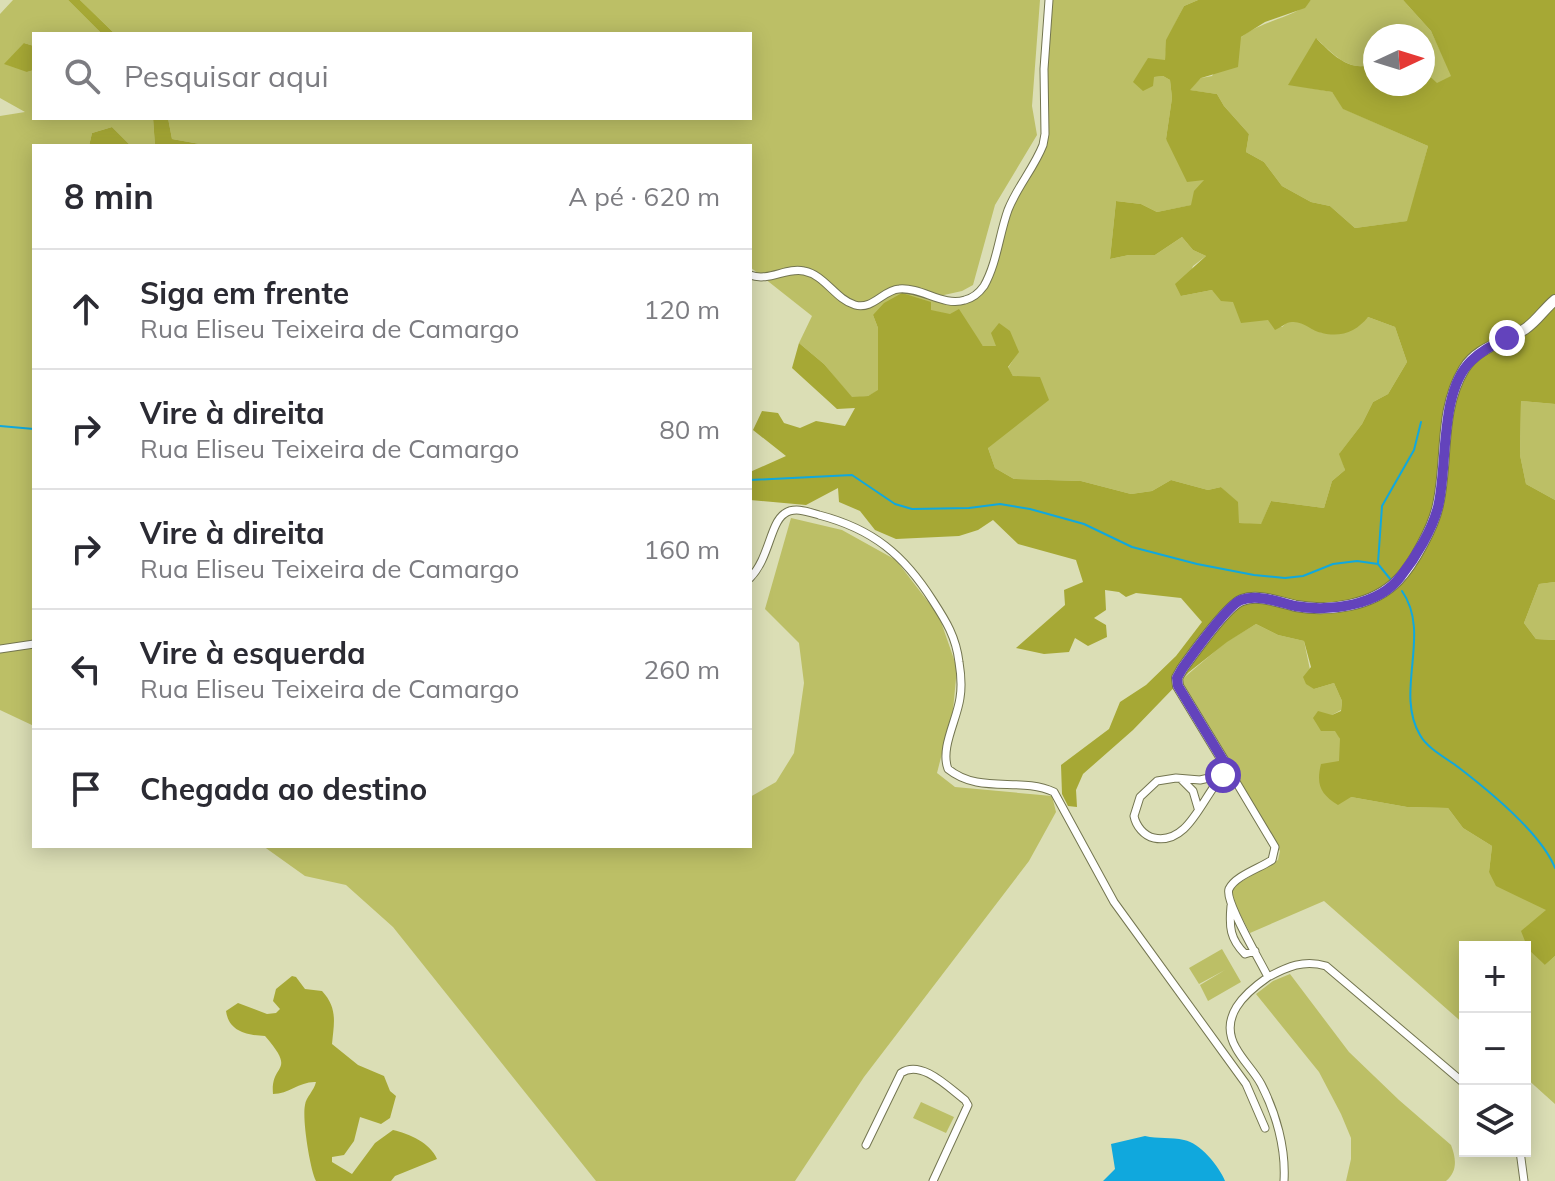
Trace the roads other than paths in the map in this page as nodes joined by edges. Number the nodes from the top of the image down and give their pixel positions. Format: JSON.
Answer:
{"nodes":[{"id":1,"x":1049,"y":0,"type":"edge"},
{"id":2,"x":752,"y":275,"type":"edge"},
{"id":3,"x":1555,"y":300,"type":"edge"},
{"id":4,"x":752,"y":575,"type":"edge"},
{"id":5,"x":32,"y":644,"type":"edge"},
{"id":6,"x":0,"y":649,"type":"edge"},
{"id":7,"x":1226,"y":772,"type":"junction"},
{"id":8,"x":1181,"y":779,"type":"junction"},
{"id":9,"x":1198,"y":810,"type":"junction"},
{"id":10,"x":1231,"y":904,"type":"junction"},
{"id":11,"x":1255,"y":951,"type":"junction"},
{"id":12,"x":1268,"y":977,"type":"junction"},
{"id":13,"x":1459,"y":1079,"type":"edge"},
{"id":14,"x":1265,"y":1128,"type":"dead end"},
{"id":15,"x":866,"y":1145,"type":"dead end"},
{"id":16,"x":1521,"y":1157,"type":"edge"},
{"id":17,"x":933,"y":1181,"type":"edge"},
{"id":18,"x":1284,"y":1181,"type":"edge"},
{"id":19,"x":1524,"y":1181,"type":"edge"}],
"edges":[{"from":1,"to":2,"type":"street"},
{"from":3,"to":7,"type":"street"},
{"from":4,"to":14,"type":"street"},
{"from":5,"to":6,"type":"street"},
{"from":7,"to":8,"type":"street"},
{"from":7,"to":9,"type":"street"},
{"from":7,"to":10,"type":"street"},
{"from":8,"to":9,"type":"street"},
{"from":8,"to":9,"type":"street"},
{"from":10,"to":11,"type":"street"},
{"from":10,"to":11,"type":"street"},
{"from":11,"to":12,"type":"street"},
{"from":12,"to":13,"type":"street"},
{"from":12,"to":18,"type":"street"},
{"from":15,"to":17,"type":"street"},
{"from":16,"to":19,"type":"street"}]}
